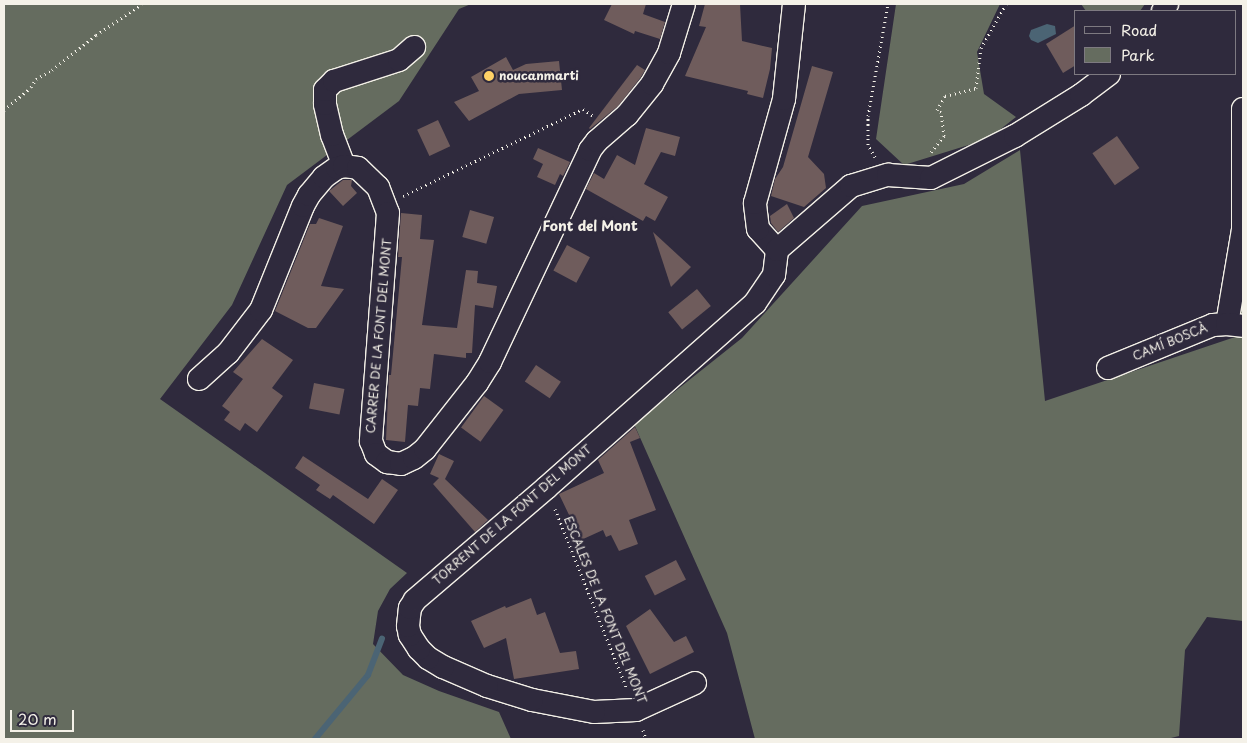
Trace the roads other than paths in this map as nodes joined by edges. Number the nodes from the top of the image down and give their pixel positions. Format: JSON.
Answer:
{"nodes":[{"id":1,"x":684,"y":4,"type":"edge"},
{"id":2,"x":794,"y":4,"type":"edge"},
{"id":3,"x":414,"y":46,"type":"dead end"},
{"id":4,"x":1108,"y":75,"type":"edge"},
{"id":5,"x":1243,"y":109,"type":"edge"},
{"id":6,"x":1242,"y":155,"type":"edge"},
{"id":7,"x":344,"y":166,"type":"junction"},
{"id":8,"x":777,"y":250,"type":"junction"},
{"id":9,"x":1235,"y":325,"type":"edge"},
{"id":10,"x":1108,"y":368,"type":"dead end"},
{"id":11,"x":199,"y":379,"type":"dead end"},
{"id":12,"x":695,"y":683,"type":"dead end"}],
"edges":[{"from":1,"to":7,"type":"street","name":"CARRER DE LA FONT DEL MONT"},
{"from":2,"to":8,"type":"street"},
{"from":3,"to":7,"type":"street"},
{"from":4,"to":8,"type":"street"},
{"from":5,"to":6,"type":"street","name":"CAMÍ BOSCÀ"},
{"from":6,"to":9,"type":"street","name":"CAMÍ BOSCÀ"},
{"from":7,"to":11,"type":"street"},
{"from":8,"to":12,"type":"street","name":"TORRENT DE LA FONT DEL MONT"},
{"from":9,"to":10,"type":"street","name":"CAMÍ BOSCÀ"}]}
